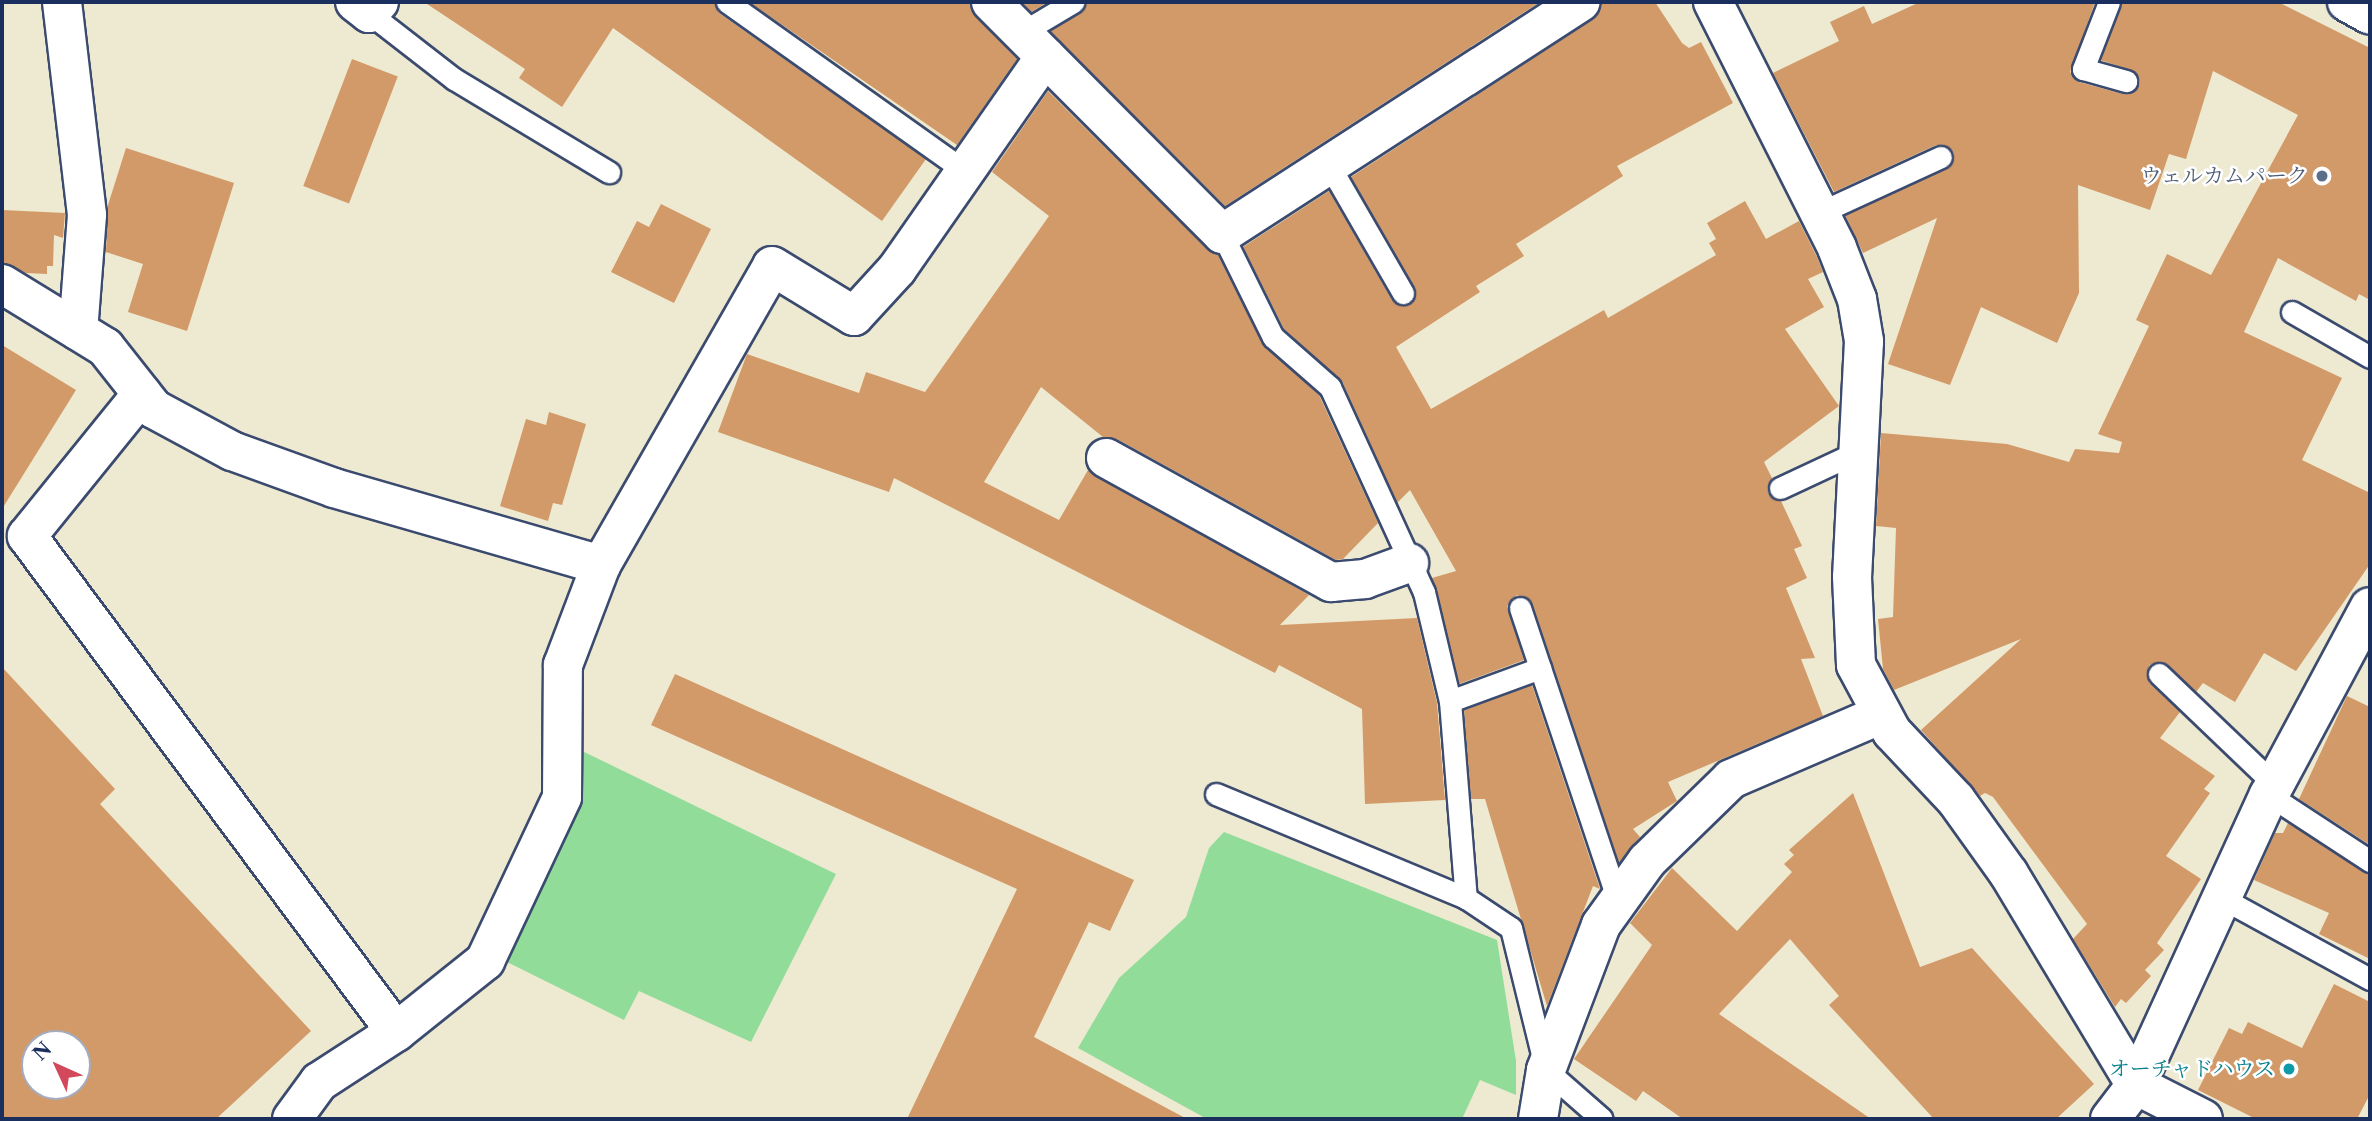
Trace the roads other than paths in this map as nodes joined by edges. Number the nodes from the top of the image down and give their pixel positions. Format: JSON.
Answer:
{"nodes":[{"id":1,"x":62,"y":2,"type":"edge"},
{"id":2,"x":727,"y":2,"type":"edge"},
{"id":3,"x":991,"y":2,"type":"edge"},
{"id":4,"x":1073,"y":2,"type":"edge"},
{"id":5,"x":1580,"y":2,"type":"edge"},
{"id":6,"x":1713,"y":2,"type":"edge"},
{"id":7,"x":2109,"y":2,"type":"edge"},
{"id":8,"x":2347,"y":2,"type":"edge"},
{"id":9,"x":368,"y":5,"type":"edge"},
{"id":10,"x":2370,"y":15,"type":"edge"},
{"id":11,"x":1033,"y":45,"type":"junction"},
{"id":12,"x":2126,"y":81,"type":"dead end"},
{"id":13,"x":1941,"y":157,"type":"dead end"},
{"id":14,"x":1329,"y":165,"type":"junction"},
{"id":15,"x":965,"y":171,"type":"junction"},
{"id":16,"x":609,"y":172,"type":"dead end"},
{"id":17,"x":1819,"y":213,"type":"junction"},
{"id":18,"x":1222,"y":234,"type":"junction"},
{"id":19,"x":2,"y":284,"type":"edge"},
{"id":20,"x":1404,"y":293,"type":"dead end"},
{"id":21,"x":2292,"y":312,"type":"dead end"},
{"id":22,"x":78,"y":331,"type":"junction"},
{"id":23,"x":2370,"y":357,"type":"edge"},
{"id":24,"x":142,"y":394,"type":"junction"},
{"id":25,"x":1859,"y":451,"type":"junction"},
{"id":26,"x":1106,"y":458,"type":"dead end"},
{"id":27,"x":1780,"y":488,"type":"dead end"},
{"id":28,"x":1409,"y":563,"type":"junction"},
{"id":29,"x":601,"y":565,"type":"junction"},
{"id":30,"x":2370,"y":607,"type":"edge"},
{"id":31,"x":1520,"y":608,"type":"dead end"},
{"id":32,"x":2357,"y":663,"type":"edge"},
{"id":33,"x":1540,"y":668,"type":"junction"},
{"id":34,"x":2159,"y":674,"type":"dead end"},
{"id":35,"x":1450,"y":701,"type":"junction"},
{"id":36,"x":1882,"y":714,"type":"junction"},
{"id":37,"x":2272,"y":789,"type":"junction"},
{"id":38,"x":1216,"y":794,"type":"dead end"},
{"id":39,"x":2370,"y":861,"type":"edge"},
{"id":40,"x":2220,"y":897,"type":"junction"},
{"id":41,"x":1466,"y":898,"type":"junction"},
{"id":42,"x":1618,"y":901,"type":"junction"},
{"id":43,"x":2370,"y":979,"type":"edge"},
{"id":44,"x":396,"y":1032,"type":"junction"},
{"id":45,"x":1546,"y":1070,"type":"junction"},
{"id":46,"x":2136,"y":1085,"type":"junction"},
{"id":47,"x":292,"y":1119,"type":"edge"},
{"id":48,"x":1538,"y":1119,"type":"edge"},
{"id":49,"x":1602,"y":1119,"type":"edge"},
{"id":50,"x":2110,"y":1119,"type":"edge"},
{"id":51,"x":2203,"y":1119,"type":"edge"}],
"edges":[{"from":1,"to":22,"type":"street"},
{"from":2,"to":15,"type":"lane"},
{"from":3,"to":11,"type":"street"},
{"from":4,"to":11,"type":"lane"},
{"from":5,"to":14,"type":"street"},
{"from":6,"to":17,"type":"street"},
{"from":7,"to":12,"type":"lane"},
{"from":8,"to":10,"type":"street"},
{"from":9,"to":16,"type":"lane"},
{"from":11,"to":15,"type":"street"},
{"from":11,"to":18,"type":"street"},
{"from":13,"to":17,"type":"lane"},
{"from":14,"to":18,"type":"street"},
{"from":14,"to":20,"type":"lane"},
{"from":15,"to":29,"type":"street"},
{"from":17,"to":25,"type":"street"},
{"from":18,"to":28,"type":"lane"},
{"from":19,"to":22,"type":"street"},
{"from":21,"to":23,"type":"lane"},
{"from":22,"to":24,"type":"street"},
{"from":24,"to":29,"type":"street"},
{"from":24,"to":44,"type":"street"},
{"from":25,"to":27,"type":"lane"},
{"from":25,"to":36,"type":"street"},
{"from":26,"to":28,"type":"street"},
{"from":28,"to":35,"type":"lane"},
{"from":29,"to":44,"type":"street"},
{"from":30,"to":32,"type":"street"},
{"from":31,"to":33,"type":"lane"},
{"from":32,"to":37,"type":"street"},
{"from":33,"to":35,"type":"lane"},
{"from":33,"to":42,"type":"lane"},
{"from":34,"to":37,"type":"lane"},
{"from":35,"to":41,"type":"lane"},
{"from":36,"to":42,"type":"street"},
{"from":36,"to":46,"type":"street"},
{"from":37,"to":39,"type":"lane"},
{"from":37,"to":40,"type":"street"},
{"from":38,"to":41,"type":"lane"},
{"from":40,"to":43,"type":"lane"},
{"from":40,"to":46,"type":"street"},
{"from":41,"to":45,"type":"lane"},
{"from":42,"to":45,"type":"street"},
{"from":44,"to":47,"type":"street"},
{"from":45,"to":48,"type":"street"},
{"from":45,"to":49,"type":"lane"},
{"from":46,"to":50,"type":"street"},
{"from":46,"to":51,"type":"street"}]}
